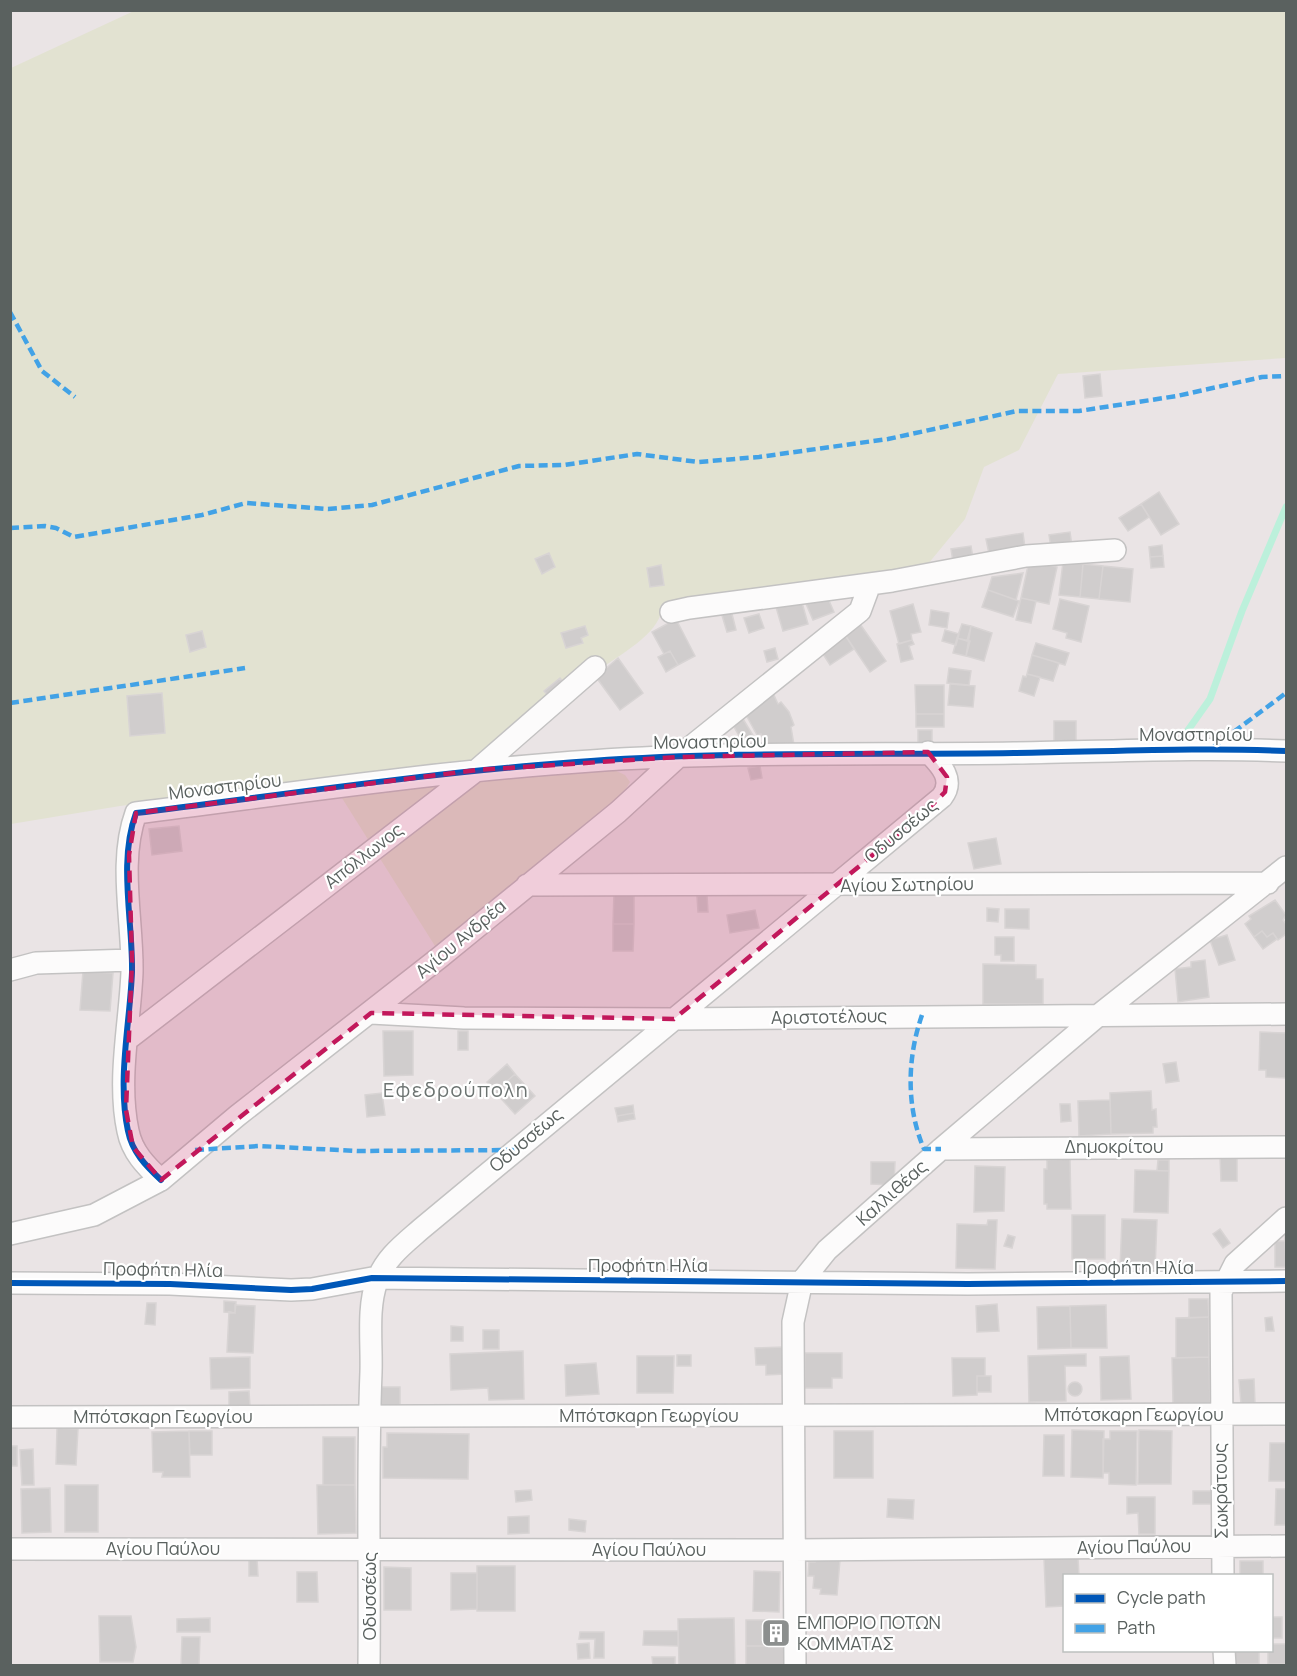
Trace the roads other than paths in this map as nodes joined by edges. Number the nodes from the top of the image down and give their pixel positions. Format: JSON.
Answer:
{"nodes":[{"id":1,"x":1115,"y":550,"type":"dead end"},
{"id":2,"x":870,"y":584,"type":"junction"},
{"id":3,"x":671,"y":612,"type":"dead end"},
{"id":4,"x":596,"y":667,"type":"dead end"},
{"id":5,"x":1287,"y":751,"type":"edge"},
{"id":6,"x":928,"y":752,"type":"junction"},
{"id":7,"x":678,"y":757,"type":"junction"},
{"id":8,"x":477,"y":770,"type":"junction"},
{"id":9,"x":1287,"y":867,"type":"edge"},
{"id":10,"x":1287,"y":883,"type":"edge"},
{"id":11,"x":1265,"y":884,"type":"junction"},
{"id":12,"x":527,"y":885,"type":"junction"},
{"id":13,"x":833,"y":886,"type":"junction"},
{"id":14,"x":132,"y":960,"type":"junction"},
{"id":15,"x":10,"y":970,"type":"edge"},
{"id":16,"x":371,"y":1013,"type":"junction"},
{"id":17,"x":1100,"y":1014,"type":"junction"},
{"id":18,"x":1287,"y":1014,"type":"edge"},
{"id":19,"x":674,"y":1019,"type":"junction"},
{"id":20,"x":128,"y":1040,"type":"junction"},
{"id":21,"x":1287,"y":1147,"type":"edge"},
{"id":22,"x":941,"y":1149,"type":"junction"},
{"id":23,"x":160,"y":1180,"type":"junction"},
{"id":24,"x":1287,"y":1218,"type":"edge"},
{"id":25,"x":10,"y":1234,"type":"edge"},
{"id":26,"x":378,"y":1278,"type":"junction"},
{"id":27,"x":802,"y":1281,"type":"junction"},
{"id":28,"x":1287,"y":1281,"type":"edge"},
{"id":29,"x":10,"y":1282,"type":"edge"},
{"id":30,"x":1223,"y":1282,"type":"junction"},
{"id":31,"x":1220,"y":1414,"type":"junction"},
{"id":32,"x":1287,"y":1414,"type":"edge"},
{"id":33,"x":794,"y":1416,"type":"junction"},
{"id":34,"x":10,"y":1417,"type":"edge"},
{"id":35,"x":369,"y":1417,"type":"junction"},
{"id":36,"x":1222,"y":1546,"type":"junction"},
{"id":37,"x":1287,"y":1546,"type":"edge"},
{"id":38,"x":10,"y":1549,"type":"edge"},
{"id":39,"x":370,"y":1550,"type":"junction"},
{"id":40,"x":794,"y":1550,"type":"junction"},
{"id":41,"x":1222,"y":1574,"type":"edge"},
{"id":42,"x":369,"y":1665,"type":"edge"},
{"id":43,"x":795,"y":1665,"type":"edge"}],
"edges":[{"from":1,"to":2,"type":"street"},
{"from":2,"to":3,"type":"street"},
{"from":2,"to":7,"type":"street","name":"Αγίου Ανδρέα"},
{"from":4,"to":8,"type":"street","name":"Απόλλωνος"},
{"from":5,"to":6,"type":"street","name":"Μοναστηρίου"},
{"from":6,"to":7,"type":"street","name":"Μοναστηρίου"},
{"from":6,"to":13,"type":"street","name":"Οδυσσέως"},
{"from":7,"to":8,"type":"street","name":"Μοναστηρίου"},
{"from":7,"to":12,"type":"street","name":"Αγίου Ανδρέα"},
{"from":8,"to":14,"type":"street","name":"Μοναστηρίου"},
{"from":8,"to":20,"type":"street","name":"Απόλλωνος"},
{"from":9,"to":11,"type":"street","name":"Καλλιθέας"},
{"from":10,"to":11,"type":"street","name":"Αγίου Σωτηρίου"},
{"from":11,"to":13,"type":"street","name":"Αγίου Σωτηρίου"},
{"from":11,"to":17,"type":"street","name":"Καλλιθέας"},
{"from":12,"to":13,"type":"street","name":"Αγίου Σωτηρίου"},
{"from":12,"to":16,"type":"street","name":"Αγίου Ανδρέα"},
{"from":13,"to":19,"type":"street","name":"Οδυσσέως"},
{"from":14,"to":15,"type":"street"},
{"from":14,"to":20,"type":"street"},
{"from":16,"to":19,"type":"street","name":"Αριστοτέλους"},
{"from":16,"to":23,"type":"street","name":"Αγίου Ανδρέα"},
{"from":17,"to":18,"type":"street","name":"Αριστοτέλους"},
{"from":17,"to":19,"type":"street","name":"Αριστοτέλους"},
{"from":17,"to":22,"type":"street","name":"Καλλιθέας"},
{"from":19,"to":26,"type":"street","name":"Οδυσσέως"},
{"from":20,"to":23,"type":"street"},
{"from":21,"to":22,"type":"street","name":"Δημοκρίτου"},
{"from":22,"to":27,"type":"street","name":"Καλλιθέας"},
{"from":23,"to":25,"type":"street","name":"Αγίου Ανδρέα"},
{"from":24,"to":30,"type":"street","name":"Σωκράτους"},
{"from":26,"to":27,"type":"street","name":"Προφήτη Ηλία"},
{"from":26,"to":29,"type":"street","name":"Προφήτη Ηλία"},
{"from":26,"to":35,"type":"street","name":"Οδυσσέως"},
{"from":27,"to":30,"type":"street","name":"Προφήτη Ηλία"},
{"from":27,"to":33,"type":"street","name":"Καλλιθέας"},
{"from":28,"to":30,"type":"street","name":"Προφήτη Ηλία"},
{"from":30,"to":31,"type":"street","name":"Σωκράτους"},
{"from":31,"to":32,"type":"street","name":"Μπότσκαρη Γεωργίου"},
{"from":31,"to":33,"type":"street","name":"Μπότσκαρη Γεωργίου"},
{"from":31,"to":36,"type":"street","name":"Σωκράτους"},
{"from":33,"to":35,"type":"street","name":"Μπότσκαρη Γεωργίου"},
{"from":33,"to":40,"type":"street","name":"Καλλιθέας"},
{"from":34,"to":35,"type":"street","name":"Μπότσκαρη Γεωργίου"},
{"from":35,"to":39,"type":"street","name":"Οδυσσέως"},
{"from":36,"to":37,"type":"street","name":"Αγίου Παύλου"},
{"from":36,"to":40,"type":"street","name":"Αγίου Παύλου"},
{"from":36,"to":41,"type":"street","name":"Σωκράτους"},
{"from":38,"to":39,"type":"street","name":"Αγίου Παύλου"},
{"from":39,"to":40,"type":"street","name":"Αγίου Παύλου"},
{"from":39,"to":42,"type":"street","name":"Οδυσσέως"},
{"from":40,"to":43,"type":"street","name":"Καλλιθέας"}]}
